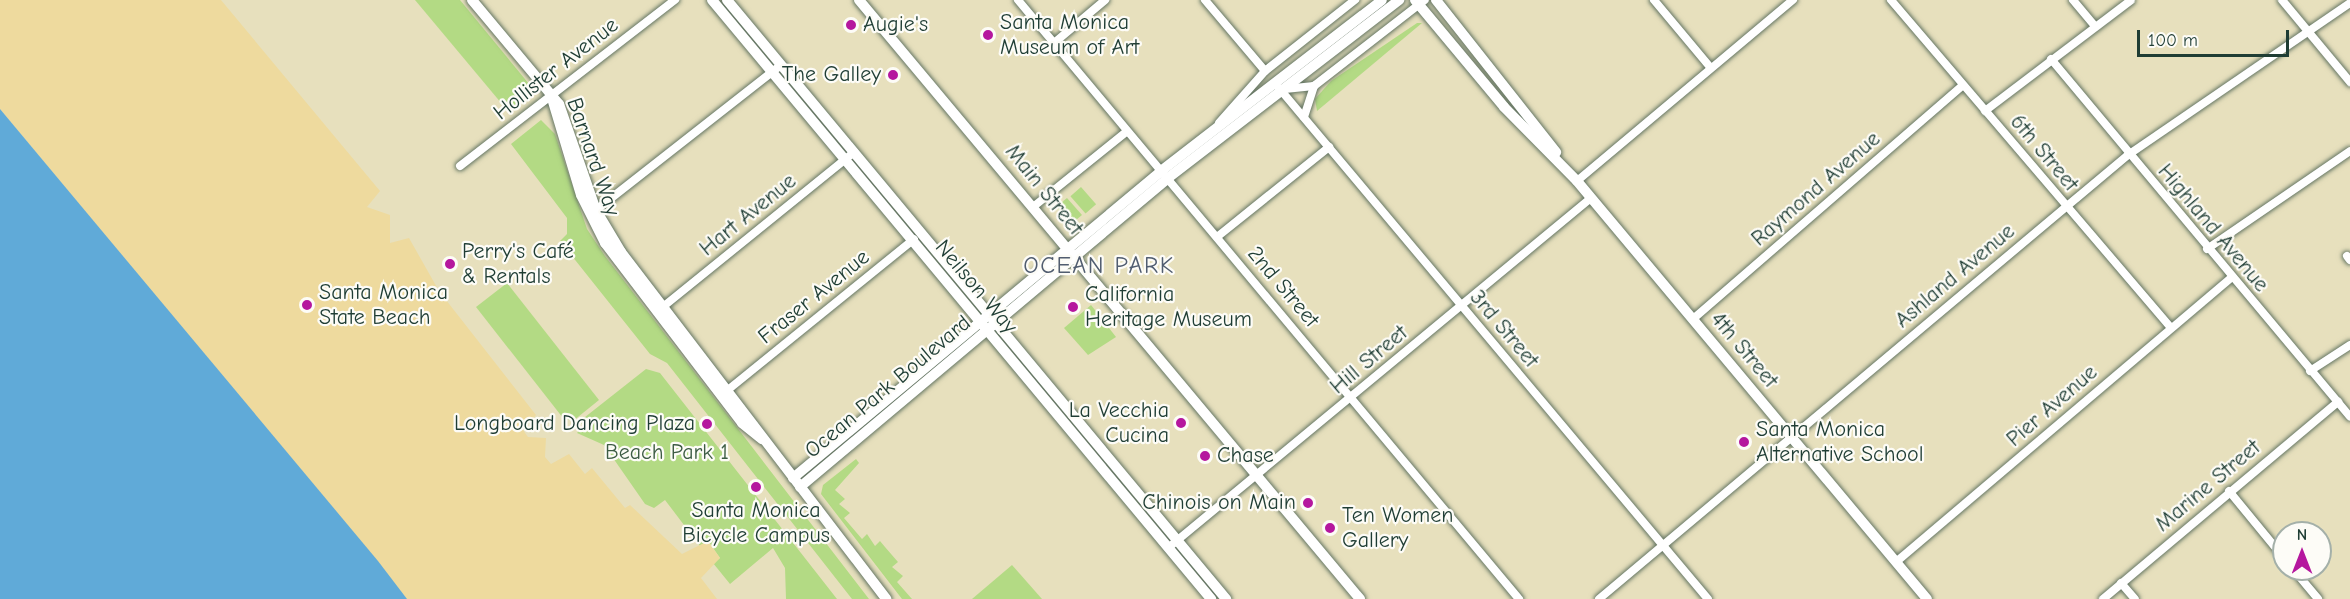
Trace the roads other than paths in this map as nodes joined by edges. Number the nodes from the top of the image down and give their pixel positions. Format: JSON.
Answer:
{"nodes":[{"id":1,"x":675,"y":0,"type":"edge"},
{"id":2,"x":712,"y":0,"type":"edge"},
{"id":3,"x":727,"y":0,"type":"edge"},
{"id":4,"x":859,"y":0,"type":"edge"},
{"id":5,"x":1018,"y":0,"type":"edge"},
{"id":6,"x":1105,"y":0,"type":"edge"},
{"id":7,"x":1205,"y":0,"type":"edge"},
{"id":8,"x":1355,"y":0,"type":"edge"},
{"id":9,"x":1382,"y":0,"type":"edge"},
{"id":10,"x":1399,"y":0,"type":"edge"},
{"id":11,"x":1436,"y":0,"type":"edge"},
{"id":12,"x":1654,"y":0,"type":"edge"},
{"id":13,"x":1793,"y":0,"type":"edge"},
{"id":14,"x":1891,"y":0,"type":"edge"},
{"id":15,"x":2073,"y":0,"type":"edge"},
{"id":16,"x":2131,"y":0,"type":"edge"},
{"id":17,"x":2282,"y":0,"type":"edge"},
{"id":18,"x":476,"y":1,"type":"edge"},
{"id":19,"x":1420,"y":2,"type":"edge"},
{"id":20,"x":2350,"y":3,"type":"edge"},
{"id":21,"x":2094,"y":25,"type":"junction"},
{"id":22,"x":2308,"y":32,"type":"junction"},
{"id":23,"x":1054,"y":43,"type":"junction"},
{"id":24,"x":2051,"y":59,"type":"junction"},
{"id":25,"x":781,"y":65,"type":"junction"},
{"id":26,"x":1710,"y":67,"type":"junction"},
{"id":27,"x":1265,"y":71,"type":"junction"},
{"id":28,"x":771,"y":74,"type":"junction"},
{"id":29,"x":2350,"y":82,"type":"edge"},
{"id":30,"x":1277,"y":85,"type":"junction"},
{"id":31,"x":1314,"y":86,"type":"junction"},
{"id":32,"x":1963,"y":86,"type":"junction"},
{"id":33,"x":551,"y":95,"type":"junction"},
{"id":34,"x":1985,"y":111,"type":"junction"},
{"id":35,"x":1304,"y":117,"type":"junction"},
{"id":36,"x":1216,"y":127,"type":"junction"},
{"id":37,"x":1126,"y":132,"type":"junction"},
{"id":38,"x":1329,"y":147,"type":"junction"},
{"id":39,"x":854,"y":152,"type":"junction"},
{"id":40,"x":2350,"y":152,"type":"edge"},
{"id":41,"x":2128,"y":155,"type":"junction"},
{"id":42,"x":845,"y":160,"type":"junction"},
{"id":43,"x":460,"y":166,"type":"dead end"},
{"id":44,"x":1165,"y":174,"type":"junction"},
{"id":45,"x":1577,"y":181,"type":"junction"},
{"id":46,"x":1591,"y":198,"type":"junction"},
{"id":47,"x":2066,"y":206,"type":"junction"},
{"id":48,"x":1033,"y":207,"type":"junction"},
{"id":49,"x":596,"y":210,"type":"junction"},
{"id":50,"x":921,"y":233,"type":"junction"},
{"id":51,"x":1217,"y":237,"type":"junction"},
{"id":52,"x":912,"y":241,"type":"junction"},
{"id":53,"x":2207,"y":249,"type":"junction"},
{"id":54,"x":1071,"y":254,"type":"junction"},
{"id":55,"x":2231,"y":278,"type":"junction"},
{"id":56,"x":664,"y":306,"type":"junction"},
{"id":57,"x":1462,"y":306,"type":"junction"},
{"id":58,"x":993,"y":318,"type":"junction"},
{"id":59,"x":1693,"y":319,"type":"junction"},
{"id":60,"x":983,"y":325,"type":"junction"},
{"id":61,"x":2171,"y":328,"type":"junction"},
{"id":62,"x":2350,"y":345,"type":"edge"},
{"id":63,"x":2310,"y":371,"type":"junction"},
{"id":64,"x":729,"y":389,"type":"junction"},
{"id":65,"x":1352,"y":398,"type":"junction"},
{"id":66,"x":2338,"y":402,"type":"junction"},
{"id":67,"x":2350,"y":417,"type":"edge"},
{"id":68,"x":1792,"y":437,"type":"junction"},
{"id":69,"x":762,"y":439,"type":"junction"},
{"id":70,"x":1258,"y":476,"type":"junction"},
{"id":71,"x":796,"y":482,"type":"junction"},
{"id":72,"x":2229,"y":491,"type":"junction"},
{"id":73,"x":1177,"y":541,"type":"junction"},
{"id":74,"x":2272,"y":543,"type":"edge"},
{"id":75,"x":1661,"y":545,"type":"junction"},
{"id":76,"x":1168,"y":548,"type":"junction"},
{"id":77,"x":1896,"y":562,"type":"junction"},
{"id":78,"x":2303,"y":581,"type":"edge"},
{"id":79,"x":2121,"y":583,"type":"junction"},
{"id":80,"x":886,"y":599,"type":"edge"},
{"id":81,"x":1211,"y":599,"type":"edge"},
{"id":82,"x":1226,"y":599,"type":"edge"},
{"id":83,"x":1360,"y":599,"type":"edge"},
{"id":84,"x":1519,"y":599,"type":"edge"},
{"id":85,"x":1599,"y":599,"type":"edge"},
{"id":86,"x":1708,"y":599,"type":"edge"},
{"id":87,"x":1927,"y":599,"type":"edge"},
{"id":88,"x":2103,"y":599,"type":"edge"},
{"id":89,"x":2135,"y":599,"type":"edge"},
{"id":90,"x":2318,"y":599,"type":"edge"}],
"edges":[{"from":1,"to":33,"type":"street","name":"Hollister Avenue"},
{"from":2,"to":28,"type":"street","name":"Neilson Way"},
{"from":3,"to":25,"type":"street","name":"Neilson Way"},
{"from":4,"to":48,"type":"street","name":"Main Street"},
{"from":5,"to":23,"type":"street","name":"2nd Street"},
{"from":6,"to":23,"type":"street"},
{"from":7,"to":27,"type":"street"},
{"from":8,"to":27,"type":"street","name":"Ocean Park Boulevard"},
{"from":9,"to":30,"type":"street","name":"Ocean Park Boulevard"},
{"from":10,"to":30,"type":"street","name":"Ocean Park Boulevard"},
{"from":11,"to":45,"type":"street","name":"4th Street"},
{"from":12,"to":26,"type":"street"},
{"from":13,"to":26,"type":"street"},
{"from":14,"to":32,"type":"street","name":"6th Street"},
{"from":15,"to":21,"type":"street"},
{"from":16,"to":21,"type":"street"},
{"from":17,"to":22,"type":"street"},
{"from":18,"to":33,"type":"street"},
{"from":19,"to":31,"type":"street"},
{"from":19,"to":45,"type":"street","name":"4th Street"},
{"from":20,"to":22,"type":"street","name":"Ashland Avenue"},
{"from":21,"to":24,"type":"street"},
{"from":22,"to":29,"type":"street"},
{"from":22,"to":41,"type":"street","name":"Ashland Avenue"},
{"from":23,"to":37,"type":"street","name":"2nd Street"},
{"from":24,"to":34,"type":"street"},
{"from":24,"to":41,"type":"street","name":"Highland Avenue"},
{"from":25,"to":28,"type":"street"},
{"from":25,"to":39,"type":"street","name":"Neilson Way"},
{"from":26,"to":45,"type":"street"},
{"from":27,"to":36,"type":"street","name":"Ocean Park Boulevard"},
{"from":28,"to":42,"type":"street","name":"Neilson Way"},
{"from":28,"to":49,"type":"street"},
{"from":30,"to":31,"type":"street"},
{"from":30,"to":35,"type":"street","name":"3rd Street"},
{"from":30,"to":36,"type":"street","name":"Ocean Park Boulevard"},
{"from":30,"to":44,"type":"street","name":"Ocean Park Boulevard"},
{"from":31,"to":35,"type":"street"},
{"from":32,"to":34,"type":"street","name":"6th Street"},
{"from":32,"to":59,"type":"street","name":"Raymond Avenue"},
{"from":33,"to":43,"type":"street","name":"Hollister Avenue"},
{"from":33,"to":49,"type":"street","name":"Barnard Way"},
{"from":33,"to":69,"type":"street","name":"Barnard Way"},
{"from":34,"to":47,"type":"street","name":"6th Street"},
{"from":35,"to":38,"type":"street","name":"3rd Street"},
{"from":36,"to":44,"type":"street","name":"Ocean Park Boulevard"},
{"from":37,"to":44,"type":"street","name":"2nd Street"},
{"from":37,"to":48,"type":"street"},
{"from":38,"to":51,"type":"street"},
{"from":38,"to":57,"type":"street","name":"3rd Street"},
{"from":39,"to":42,"type":"street","name":"Hart Avenue"},
{"from":39,"to":50,"type":"street","name":"Neilson Way"},
{"from":40,"to":53,"type":"street"},
{"from":41,"to":47,"type":"street","name":"Ashland Avenue"},
{"from":41,"to":53,"type":"street","name":"Highland Avenue"},
{"from":42,"to":52,"type":"street","name":"Neilson Way"},
{"from":42,"to":56,"type":"street","name":"Hart Avenue"},
{"from":44,"to":51,"type":"street","name":"2nd Street"},
{"from":44,"to":54,"type":"street","name":"Ocean Park Boulevard"},
{"from":45,"to":46,"type":"street","name":"4th Street"},
{"from":46,"to":57,"type":"street","name":"Hill Street"},
{"from":46,"to":59,"type":"street","name":"4th Street"},
{"from":47,"to":61,"type":"street","name":"6th Street"},
{"from":47,"to":68,"type":"street","name":"Ashland Avenue"},
{"from":48,"to":54,"type":"street","name":"Main Street"},
{"from":49,"to":56,"type":"street","name":"Barnard Way"},
{"from":50,"to":52,"type":"street","name":"Fraser Avenue"},
{"from":50,"to":58,"type":"street","name":"Neilson Way"},
{"from":51,"to":65,"type":"street","name":"2nd Street"},
{"from":52,"to":60,"type":"street","name":"Neilson Way"},
{"from":52,"to":64,"type":"street","name":"Fraser Avenue"},
{"from":53,"to":55,"type":"street","name":"Highland Avenue"},
{"from":54,"to":58,"type":"street","name":"Ocean Park Boulevard"},
{"from":54,"to":70,"type":"street","name":"Main Street"},
{"from":55,"to":61,"type":"street","name":"Pier Avenue"},
{"from":55,"to":63,"type":"street","name":"Highland Avenue"},
{"from":56,"to":64,"type":"street","name":"Barnard Way"},
{"from":57,"to":65,"type":"street","name":"Hill Street"},
{"from":57,"to":75,"type":"street","name":"3rd Street"},
{"from":58,"to":60,"type":"street","name":"Ocean Park Boulevard"},
{"from":58,"to":73,"type":"street","name":"Neilson Way"},
{"from":59,"to":68,"type":"street","name":"4th Street"},
{"from":60,"to":71,"type":"street","name":"Ocean Park Boulevard"},
{"from":60,"to":76,"type":"street","name":"Neilson Way"},
{"from":61,"to":77,"type":"street","name":"Pier Avenue"},
{"from":62,"to":63,"type":"street"},
{"from":63,"to":66,"type":"street","name":"Highland Avenue"},
{"from":64,"to":69,"type":"street","name":"Barnard Way"},
{"from":65,"to":70,"type":"street","name":"Hill Street"},
{"from":65,"to":84,"type":"street","name":"2nd Street"},
{"from":66,"to":67,"type":"street","name":"Highland Avenue"},
{"from":66,"to":72,"type":"street","name":"Marine Street"},
{"from":68,"to":75,"type":"street","name":"Ashland Avenue"},
{"from":68,"to":77,"type":"street","name":"4th Street"},
{"from":69,"to":71,"type":"street","name":"Barnard Way"},
{"from":70,"to":73,"type":"street","name":"Hill Street"},
{"from":70,"to":83,"type":"street","name":"Main Street"},
{"from":71,"to":80,"type":"street","name":"Barnard Way"},
{"from":72,"to":74,"type":"street"},
{"from":72,"to":79,"type":"street","name":"Marine Street"},
{"from":73,"to":76,"type":"street","name":"Hill Street"},
{"from":73,"to":82,"type":"street","name":"Neilson Way"},
{"from":75,"to":85,"type":"street","name":"Ashland Avenue"},
{"from":75,"to":86,"type":"street","name":"3rd Street"},
{"from":76,"to":81,"type":"street","name":"Neilson Way"},
{"from":77,"to":87,"type":"street","name":"4th Street"},
{"from":78,"to":90,"type":"street"},
{"from":79,"to":88,"type":"street","name":"Marine Street"},
{"from":79,"to":89,"type":"street"}]}
